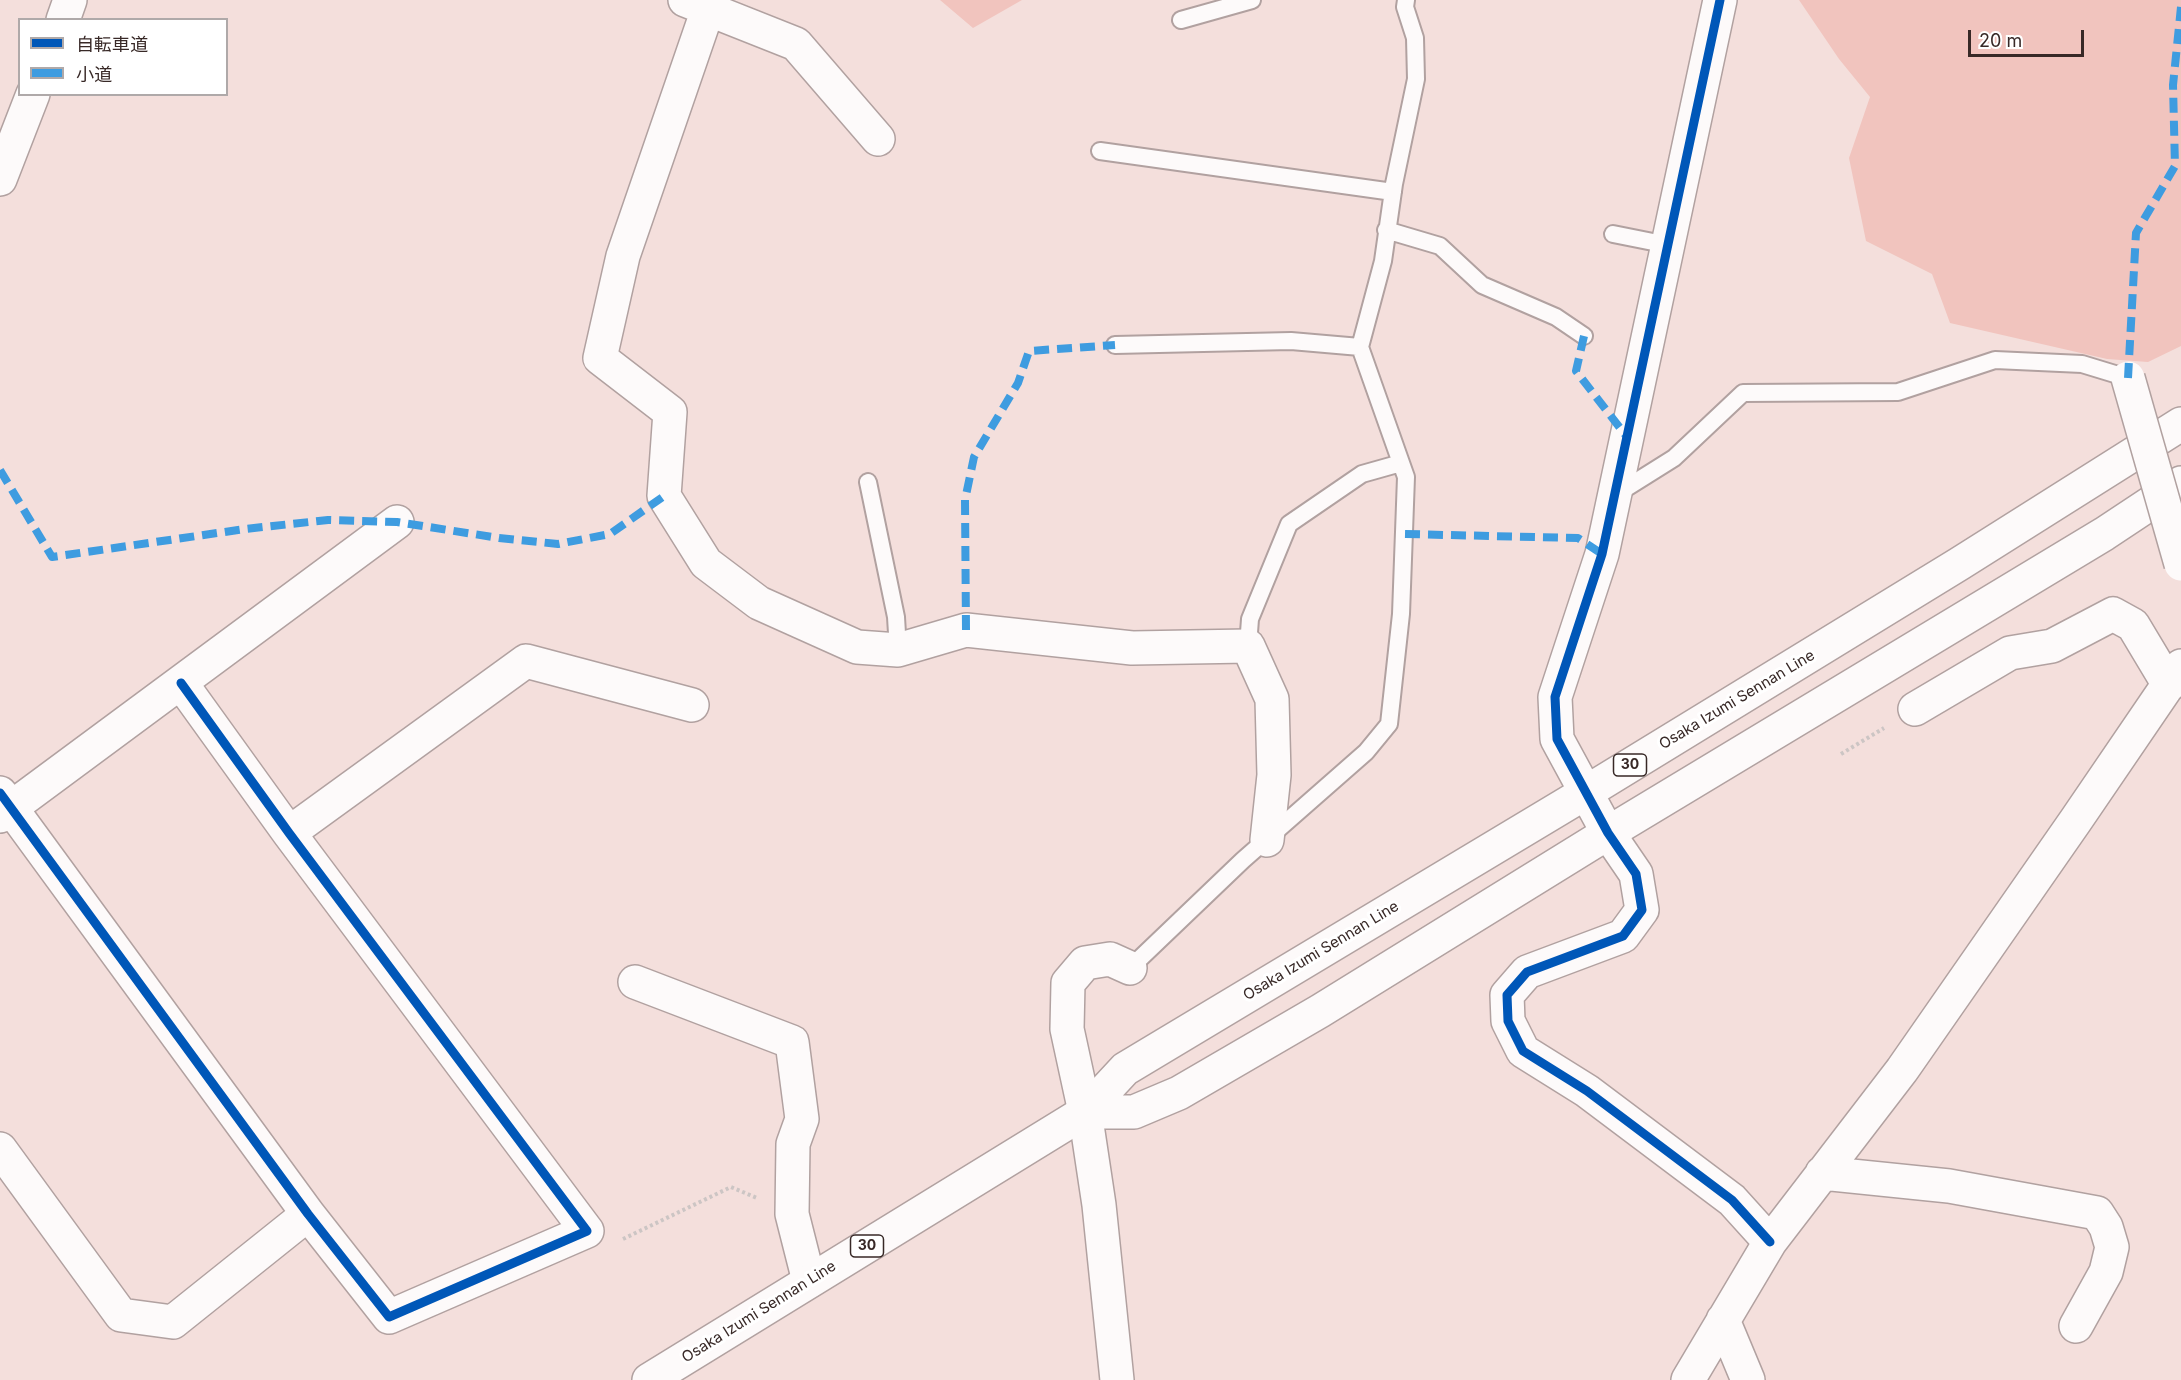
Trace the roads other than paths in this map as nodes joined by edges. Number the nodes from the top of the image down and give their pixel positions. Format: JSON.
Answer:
{"nodes":[{"id":1,"x":70,"y":0,"type":"edge"},
{"id":2,"x":1252,"y":0,"type":"edge"},
{"id":3,"x":1406,"y":0,"type":"edge"},
{"id":4,"x":1720,"y":0,"type":"edge"},
{"id":5,"x":696,"y":5,"type":"edge"},
{"id":6,"x":64,"y":18,"type":"edge"},
{"id":7,"x":1181,"y":20,"type":"dead end"},
{"id":8,"x":32,"y":96,"type":"edge"},
{"id":9,"x":878,"y":139,"type":"dead end"},
{"id":10,"x":1100,"y":151,"type":"dead end"},
{"id":11,"x":0,"y":179,"type":"edge"},
{"id":12,"x":1393,"y":192,"type":"junction"},
{"id":13,"x":1386,"y":230,"type":"junction"},
{"id":14,"x":1613,"y":234,"type":"dead end"},
{"id":15,"x":1668,"y":245,"type":"junction"},
{"id":16,"x":1584,"y":336,"type":"dead end"},
{"id":17,"x":1115,"y":345,"type":"dead end"},
{"id":18,"x":1360,"y":347,"type":"junction"},
{"id":19,"x":2128,"y":378,"type":"joint"},
{"id":20,"x":2181,"y":424,"type":"edge"},
{"id":21,"x":1401,"y":463,"type":"junction"},
{"id":22,"x":868,"y":482,"type":"dead end"},
{"id":23,"x":2181,"y":483,"type":"edge"},
{"id":24,"x":1614,"y":495,"type":"junction"},
{"id":25,"x":397,"y":522,"type":"dead end"},
{"id":26,"x":2181,"y":564,"type":"edge"},
{"id":27,"x":1248,"y":646,"type":"junction"},
{"id":28,"x":898,"y":650,"type":"junction"},
{"id":29,"x":2175,"y":675,"type":"edge"},
{"id":30,"x":181,"y":683,"type":"junction"},
{"id":31,"x":692,"y":705,"type":"dead end"},
{"id":32,"x":1916,"y":709,"type":"road end"},
{"id":33,"x":1585,"y":793,"type":"junction"},
{"id":34,"x":4,"y":806,"type":"edge"},
{"id":35,"x":289,"y":833,"type":"junction"},
{"id":36,"x":1608,"y":833,"type":"junction"},
{"id":37,"x":1267,"y":840,"type":"junction"},
{"id":38,"x":1130,"y":968,"type":"joint"},
{"id":39,"x":635,"y":982,"type":"dead end"},
{"id":40,"x":1085,"y":1112,"type":"junction"},
{"id":41,"x":0,"y":1149,"type":"edge"},
{"id":42,"x":1822,"y":1173,"type":"junction"},
{"id":43,"x":308,"y":1214,"type":"junction"},
{"id":44,"x":1770,"y":1242,"type":"junction"},
{"id":45,"x":809,"y":1281,"type":"junction"},
{"id":46,"x":1723,"y":1320,"type":"junction"},
{"id":47,"x":2076,"y":1326,"type":"dead end"},
{"id":48,"x":649,"y":1380,"type":"edge"},
{"id":49,"x":1117,"y":1380,"type":"edge"},
{"id":50,"x":1688,"y":1380,"type":"edge"},
{"id":51,"x":1748,"y":1380,"type":"edge"}],
"edges":[{"from":1,"to":6,"type":"street"},
{"from":2,"to":7,"type":"lane"},
{"from":3,"to":12,"type":"lane"},
{"from":4,"to":15,"type":"street"},
{"from":5,"to":9,"type":"street"},
{"from":5,"to":28,"type":"street"},
{"from":8,"to":11,"type":"street"},
{"from":10,"to":12,"type":"lane"},
{"from":12,"to":13,"type":"lane"},
{"from":13,"to":16,"type":"lane"},
{"from":13,"to":18,"type":"lane"},
{"from":14,"to":15,"type":"lane"},
{"from":15,"to":24,"type":"street"},
{"from":17,"to":18,"type":"lane"},
{"from":18,"to":21,"type":"lane"},
{"from":19,"to":24,"type":"lane"},
{"from":19,"to":26,"type":"street","bridge":true},
{"from":20,"to":33,"type":"street","name":"Osaka Izumi Sennan Line","number":"30"},
{"from":21,"to":27,"type":"lane"},
{"from":21,"to":37,"type":"lane"},
{"from":22,"to":28,"type":"lane"},
{"from":23,"to":36,"type":"street"},
{"from":24,"to":33,"type":"street"},
{"from":25,"to":30,"type":"street"},
{"from":27,"to":28,"type":"street"},
{"from":27,"to":37,"type":"street"},
{"from":29,"to":32,"type":"street"},
{"from":29,"to":42,"type":"street"},
{"from":30,"to":34,"type":"street"},
{"from":30,"to":35,"type":"street"},
{"from":31,"to":35,"type":"street"},
{"from":33,"to":36,"type":"street"},
{"from":33,"to":40,"type":"street","name":"Osaka Izumi Sennan Line","number":"30"},
{"from":34,"to":43,"type":"street"},
{"from":35,"to":43,"type":"street"},
{"from":36,"to":40,"type":"street"},
{"from":36,"to":44,"type":"street"},
{"from":37,"to":38,"type":"lane"},
{"from":38,"to":40,"type":"street"},
{"from":39,"to":45,"type":"street"},
{"from":40,"to":45,"type":"street","name":"Osaka Izumi Sennan Line","number":"30"},
{"from":40,"to":49,"type":"street"},
{"from":41,"to":43,"type":"street"},
{"from":42,"to":44,"type":"street"},
{"from":42,"to":47,"type":"street"},
{"from":44,"to":46,"type":"street"},
{"from":45,"to":48,"type":"street","name":"Osaka Izumi Sennan Line","number":"30"},
{"from":46,"to":50,"type":"street"},
{"from":46,"to":51,"type":"street"}]}
